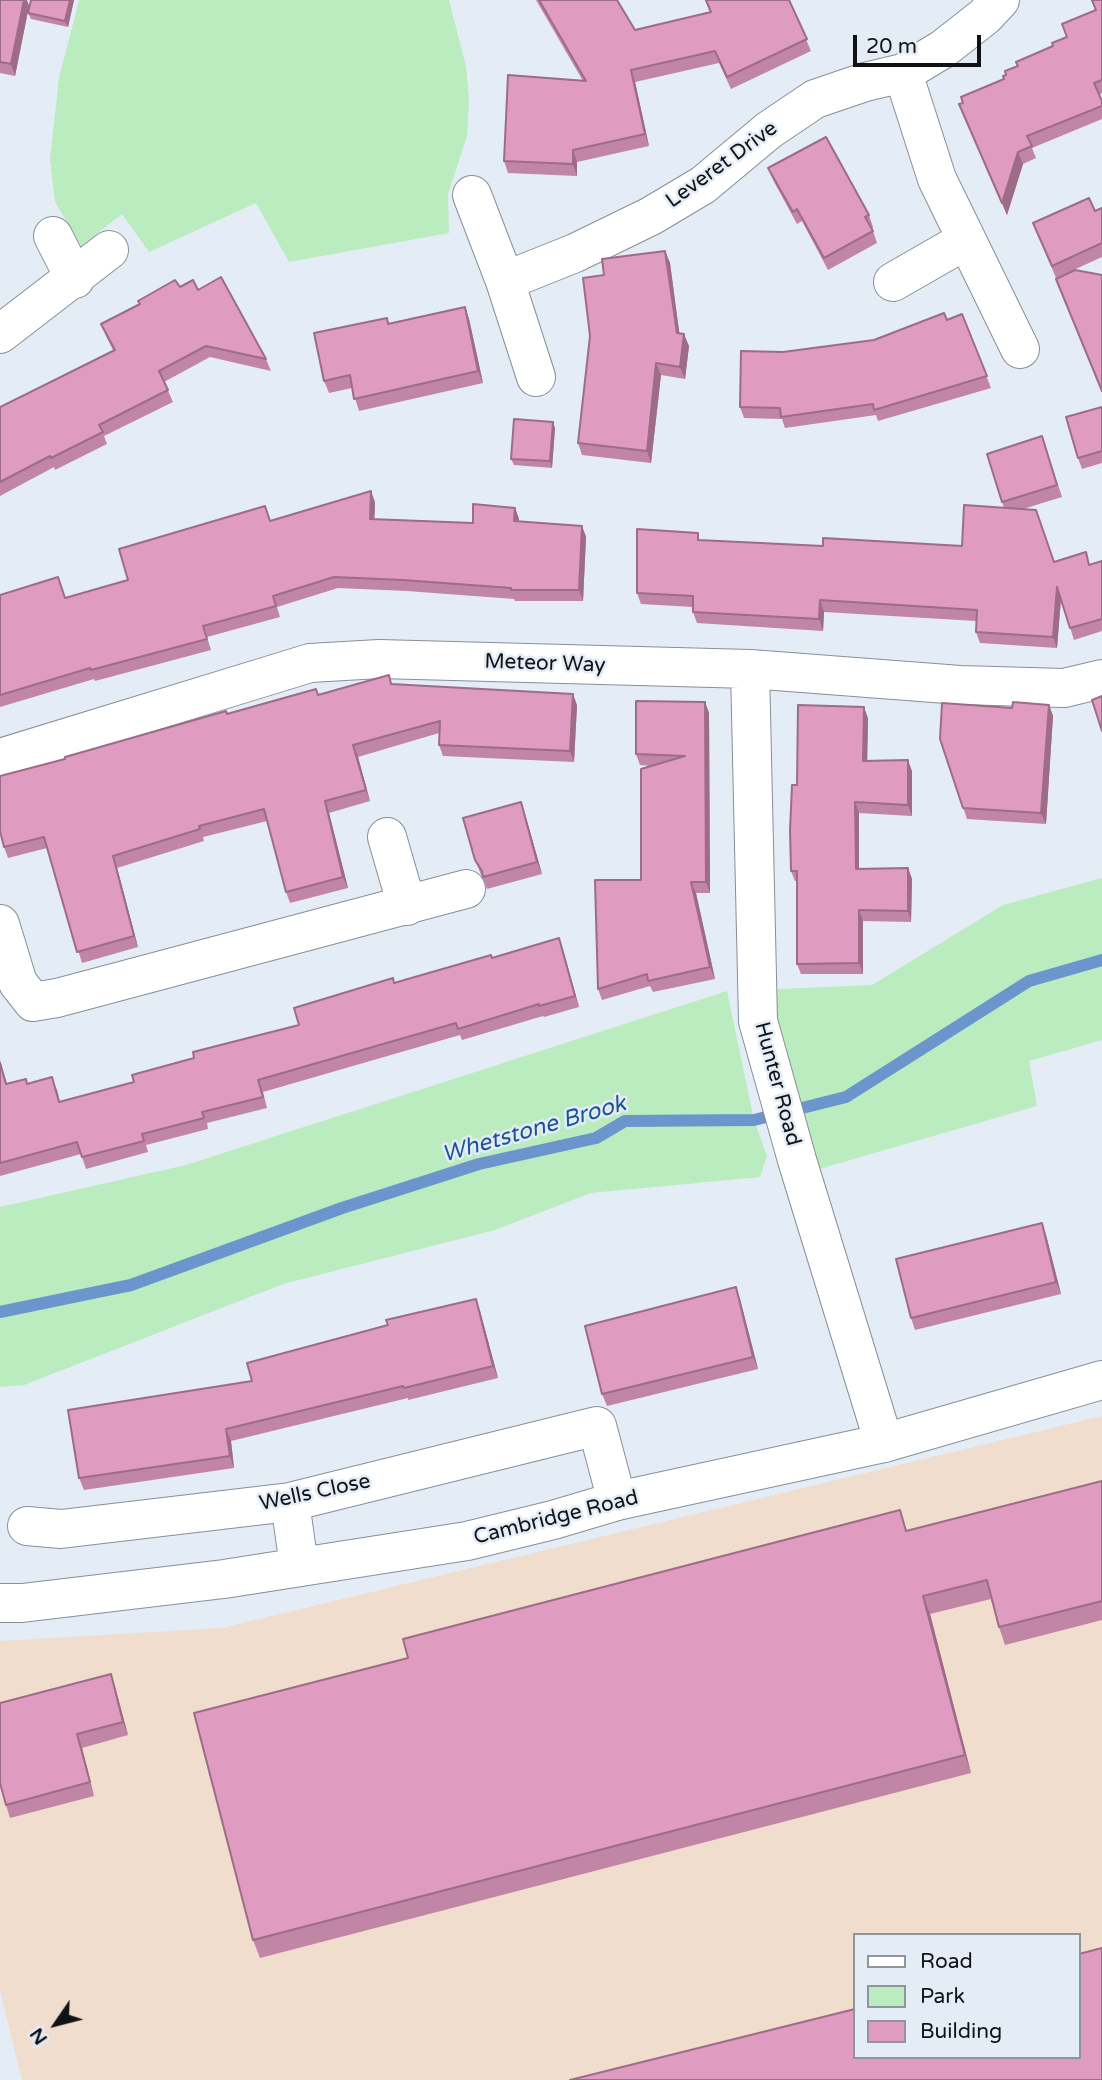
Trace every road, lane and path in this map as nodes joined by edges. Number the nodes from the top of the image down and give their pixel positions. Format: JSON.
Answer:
{"nodes":[{"id":1,"x":1000,"y":0,"type":"edge"},
{"id":2,"x":903,"y":73,"type":"junction"},
{"id":3,"x":472,"y":195,"type":"dead end"},
{"id":4,"x":53,"y":236,"type":"dead end"},
{"id":5,"x":965,"y":240,"type":"junction"},
{"id":6,"x":109,"y":250,"type":"dead end"},
{"id":7,"x":75,"y":278,"type":"junction"},
{"id":8,"x":505,"y":281,"type":"junction"},
{"id":9,"x":893,"y":282,"type":"dead end"},
{"id":10,"x":0,"y":334,"type":"edge"},
{"id":11,"x":1020,"y":349,"type":"dead end"},
{"id":12,"x":536,"y":377,"type":"dead end"},
{"id":13,"x":750,"y":670,"type":"junction"},
{"id":14,"x":1102,"y":679,"type":"edge"},
{"id":15,"x":0,"y":758,"type":"edge"},
{"id":16,"x":387,"y":837,"type":"dead end"},
{"id":17,"x":466,"y":889,"type":"dead end"},
{"id":18,"x":407,"y":906,"type":"junction"},
{"id":19,"x":0,"y":924,"type":"edge"},
{"id":20,"x":1102,"y":1380,"type":"edge"},
{"id":21,"x":884,"y":1443,"type":"junction"},
{"id":22,"x":617,"y":1501,"type":"junction"},
{"id":23,"x":290,"y":1502,"type":"junction"},
{"id":24,"x":27,"y":1526,"type":"dead end"},
{"id":25,"x":299,"y":1566,"type":"junction"},
{"id":26,"x":0,"y":1603,"type":"edge"}],
"edges":[{"from":1,"to":2,"type":"street","name":"Leveret Drive"},
{"from":2,"to":5,"type":"street"},
{"from":2,"to":8,"type":"street","name":"Leveret Drive"},
{"from":3,"to":8,"type":"street"},
{"from":4,"to":7,"type":"street"},
{"from":5,"to":9,"type":"street"},
{"from":5,"to":11,"type":"street"},
{"from":6,"to":7,"type":"street"},
{"from":7,"to":10,"type":"street"},
{"from":8,"to":12,"type":"street"},
{"from":13,"to":14,"type":"street","name":"Meteor Way"},
{"from":13,"to":15,"type":"street","name":"Meteor Way"},
{"from":13,"to":21,"type":"street","name":"Hunter Road"},
{"from":16,"to":18,"type":"street"},
{"from":17,"to":18,"type":"street"},
{"from":18,"to":19,"type":"street"},
{"from":20,"to":21,"type":"street","name":"Cambridge Road"},
{"from":21,"to":22,"type":"street","name":"Cambridge Road"},
{"from":22,"to":23,"type":"street","name":"Wells Close"},
{"from":22,"to":25,"type":"street","name":"Cambridge Road"},
{"from":23,"to":24,"type":"street","name":"Wells Close"},
{"from":23,"to":25,"type":"street"},
{"from":25,"to":26,"type":"street","name":"Cambridge Road"}]}
